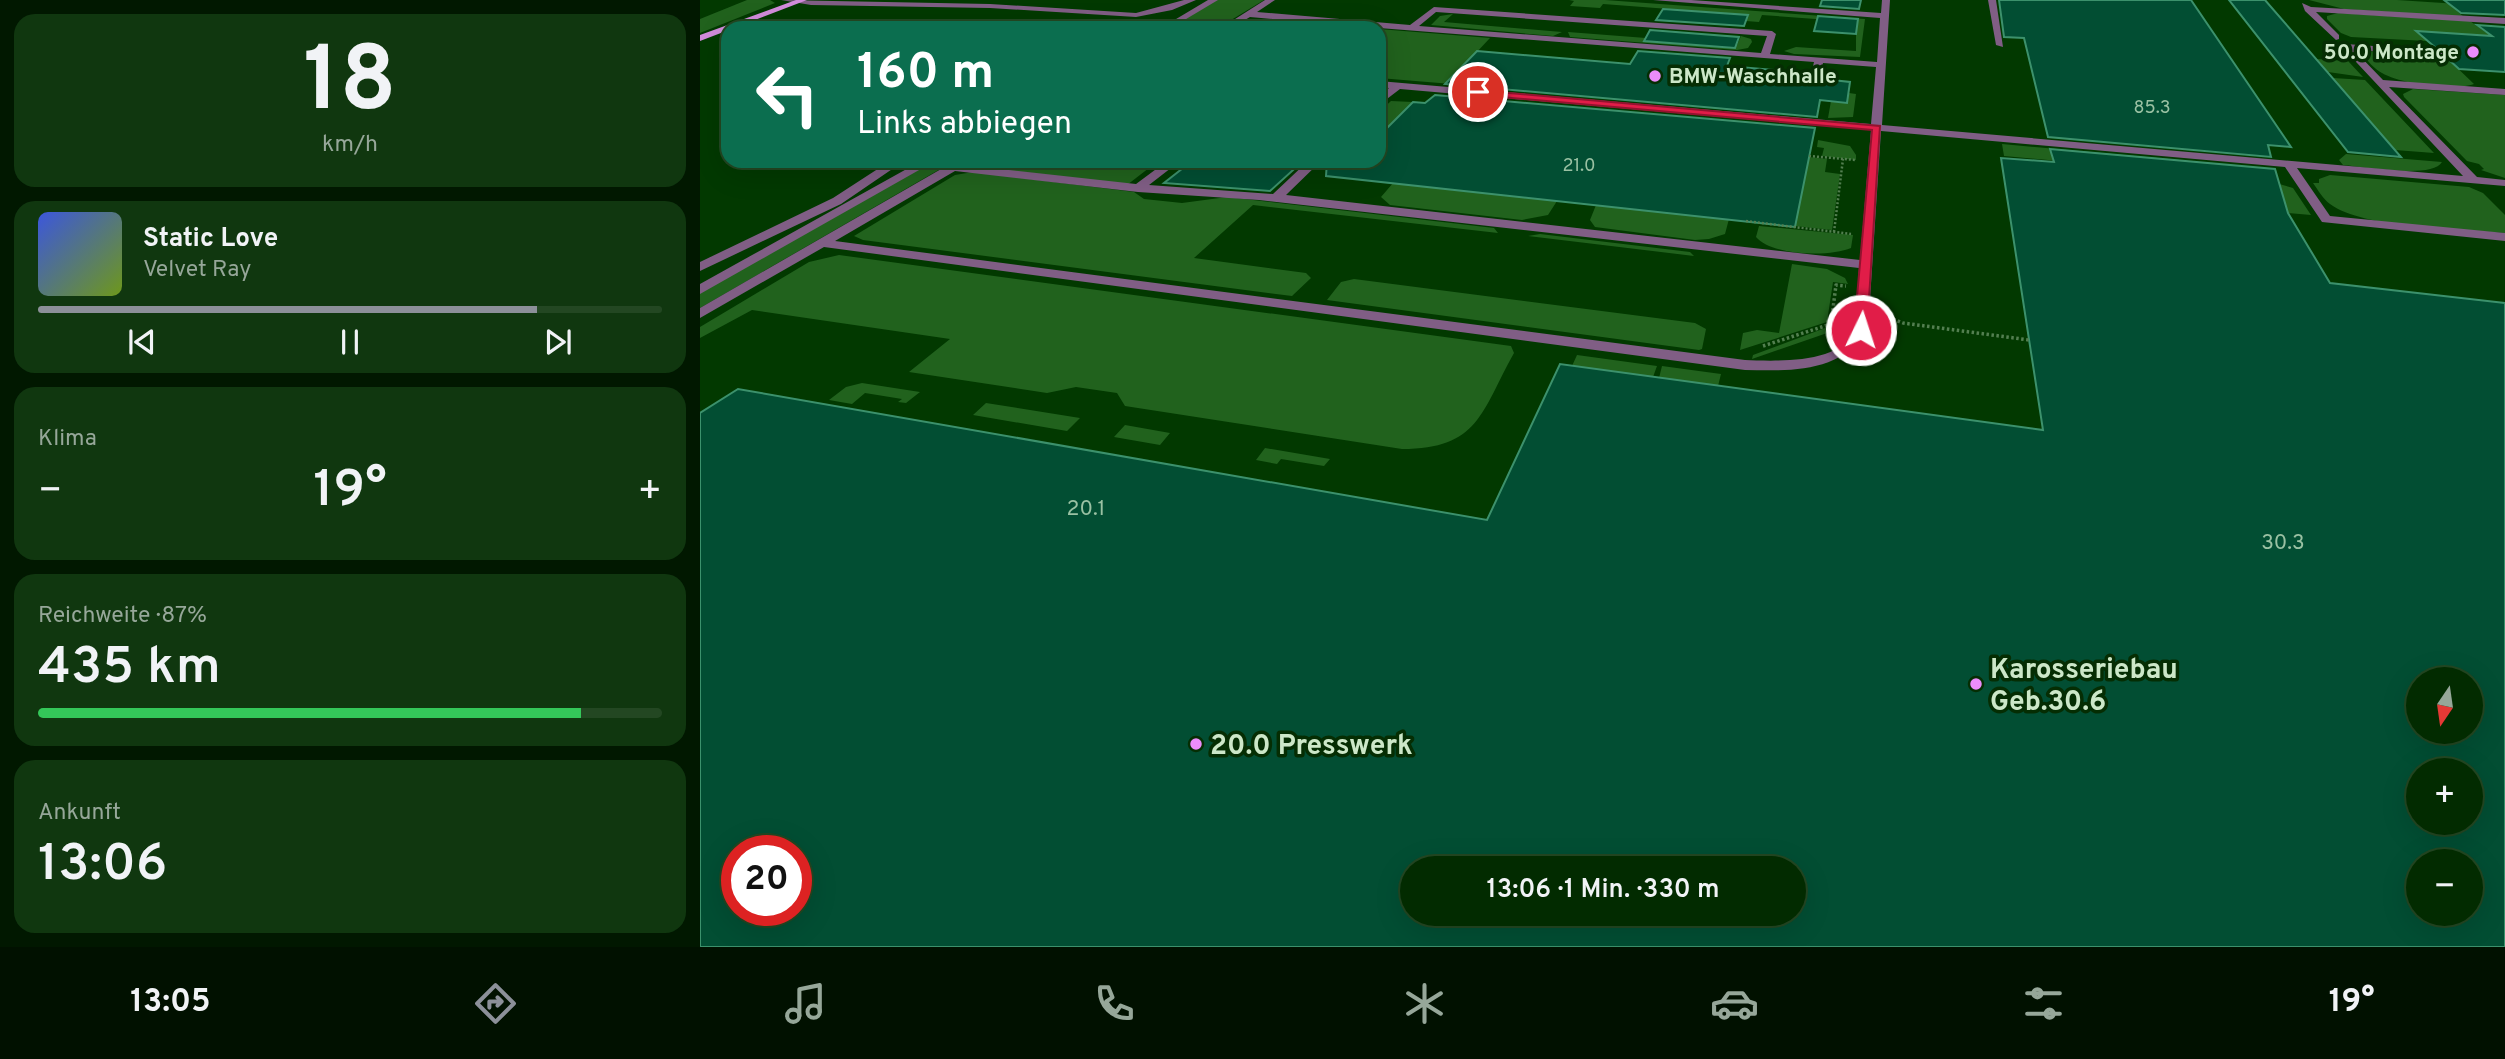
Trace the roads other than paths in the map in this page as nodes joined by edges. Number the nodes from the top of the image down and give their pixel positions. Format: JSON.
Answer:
{"nodes":[{"id":1,"x":785,"y":0,"type":"edge"},
{"id":2,"x":848,"y":0,"type":"edge"},
{"id":3,"x":1192,"y":0,"type":"edge"},
{"id":4,"x":1214,"y":0,"type":"edge"},
{"id":5,"x":1271,"y":0,"type":"edge"},
{"id":6,"x":1657,"y":0,"type":"edge"},
{"id":7,"x":1886,"y":0,"type":"edge"},
{"id":8,"x":1992,"y":0,"type":"edge"},
{"id":9,"x":2300,"y":0,"type":"edge"},
{"id":10,"x":800,"y":1,"type":"edge"},
{"id":11,"x":861,"y":3,"type":"junction"},
{"id":12,"x":2308,"y":9,"type":"junction"},
{"id":13,"x":1248,"y":14,"type":"junction"},
{"id":14,"x":1136,"y":15,"type":"junction"},
{"id":15,"x":1885,"y":16,"type":"junction"},
{"id":16,"x":1296,"y":17,"type":"junction"},
{"id":17,"x":746,"y":21,"type":"edge"},
{"id":18,"x":1133,"y":21,"type":"edge"},
{"id":19,"x":1176,"y":21,"type":"edge"},
{"id":20,"x":1236,"y":21,"type":"edge"},
{"id":21,"x":1290,"y":21,"type":"edge"},
{"id":22,"x":1322,"y":21,"type":"edge"},
{"id":23,"x":2505,"y":21,"type":"edge"},
{"id":24,"x":1386,"y":27,"type":"edge"},
{"id":25,"x":1412,"y":28,"type":"junction"},
{"id":26,"x":721,"y":30,"type":"edge"},
{"id":27,"x":2336,"y":37,"type":"dead end"},
{"id":28,"x":700,"y":38,"type":"edge"},
{"id":29,"x":2000,"y":45,"type":"dead end"},
{"id":30,"x":2442,"y":54,"type":"dead end"},
{"id":31,"x":1765,"y":56,"type":"junction"},
{"id":32,"x":1819,"y":60,"type":"junction"},
{"id":33,"x":1881,"y":65,"type":"junction"},
{"id":34,"x":1815,"y":79,"type":"dead end"},
{"id":35,"x":2380,"y":83,"type":"junction"},
{"id":36,"x":1386,"y":84,"type":"edge"},
{"id":37,"x":1398,"y":85,"type":"junction"},
{"id":38,"x":2505,"y":92,"type":"edge"},
{"id":39,"x":1386,"y":96,"type":"edge"},
{"id":40,"x":1877,"y":128,"type":"junction"},
{"id":41,"x":2289,"y":164,"type":"junction"},
{"id":42,"x":887,"y":168,"type":"edge"},
{"id":43,"x":917,"y":168,"type":"edge"},
{"id":44,"x":951,"y":168,"type":"edge"},
{"id":45,"x":988,"y":168,"type":"edge"},
{"id":46,"x":1165,"y":168,"type":"edge"},
{"id":47,"x":1308,"y":168,"type":"edge"},
{"id":48,"x":2473,"y":180,"type":"junction"},
{"id":49,"x":2505,"y":183,"type":"edge"},
{"id":50,"x":1138,"y":188,"type":"junction"},
{"id":51,"x":1276,"y":198,"type":"junction"},
{"id":52,"x":2505,"y":237,"type":"edge"},
{"id":53,"x":822,"y":243,"type":"junction"},
{"id":54,"x":1866,"y":265,"type":"junction"},
{"id":55,"x":700,"y":267,"type":"edge"},
{"id":56,"x":700,"y":290,"type":"edge"},
{"id":57,"x":700,"y":314,"type":"edge"}],
"edges":[{"from":1,"to":10,"type":"lane"},
{"from":2,"to":11,"type":"lane"},
{"from":3,"to":14,"type":"lane"},
{"from":4,"to":19,"type":"lane"},
{"from":5,"to":13,"type":"lane"},
{"from":6,"to":15,"type":"lane"},
{"from":7,"to":15,"type":"lane"},
{"from":8,"to":29,"type":"lane"},
{"from":9,"to":12,"type":"lane"},
{"from":10,"to":11,"type":"lane"},
{"from":10,"to":17,"type":"main road"},
{"from":11,"to":14,"type":"lane"},
{"from":12,"to":23,"type":"lane"},
{"from":12,"to":27,"type":"lane"},
{"from":13,"to":16,"type":"lane"},
{"from":13,"to":20,"type":"lane"},
{"from":14,"to":18,"type":"lane"},
{"from":15,"to":33,"type":"lane"},
{"from":16,"to":21,"type":"lane"},
{"from":16,"to":22,"type":"lane"},
{"from":24,"to":25,"type":"lane"},
{"from":25,"to":31,"type":"lane"},
{"from":25,"to":31,"type":"lane"},
{"from":26,"to":28,"type":"main road"},
{"from":30,"to":35,"type":"lane"},
{"from":31,"to":32,"type":"lane"},
{"from":32,"to":33,"type":"lane"},
{"from":32,"to":34,"type":"lane"},
{"from":33,"to":40,"type":"lane"},
{"from":35,"to":38,"type":"lane"},
{"from":35,"to":48,"type":"lane"},
{"from":36,"to":37,"type":"lane"},
{"from":37,"to":39,"type":"lane"},
{"from":37,"to":40,"type":"lane"},
{"from":40,"to":41,"type":"lane"},
{"from":40,"to":54,"type":"lane"},
{"from":41,"to":48,"type":"lane"},
{"from":41,"to":52,"type":"lane"},
{"from":42,"to":55,"type":"lane"},
{"from":43,"to":56,"type":"lane"},
{"from":44,"to":53,"type":"lane"},
{"from":45,"to":50,"type":"lane"},
{"from":46,"to":50,"type":"lane"},
{"from":47,"to":51,"type":"lane"},
{"from":48,"to":49,"type":"lane"},
{"from":50,"to":51,"type":"lane"},
{"from":51,"to":54,"type":"lane"},
{"from":53,"to":54,"type":"lane"},
{"from":53,"to":57,"type":"lane"}]}
